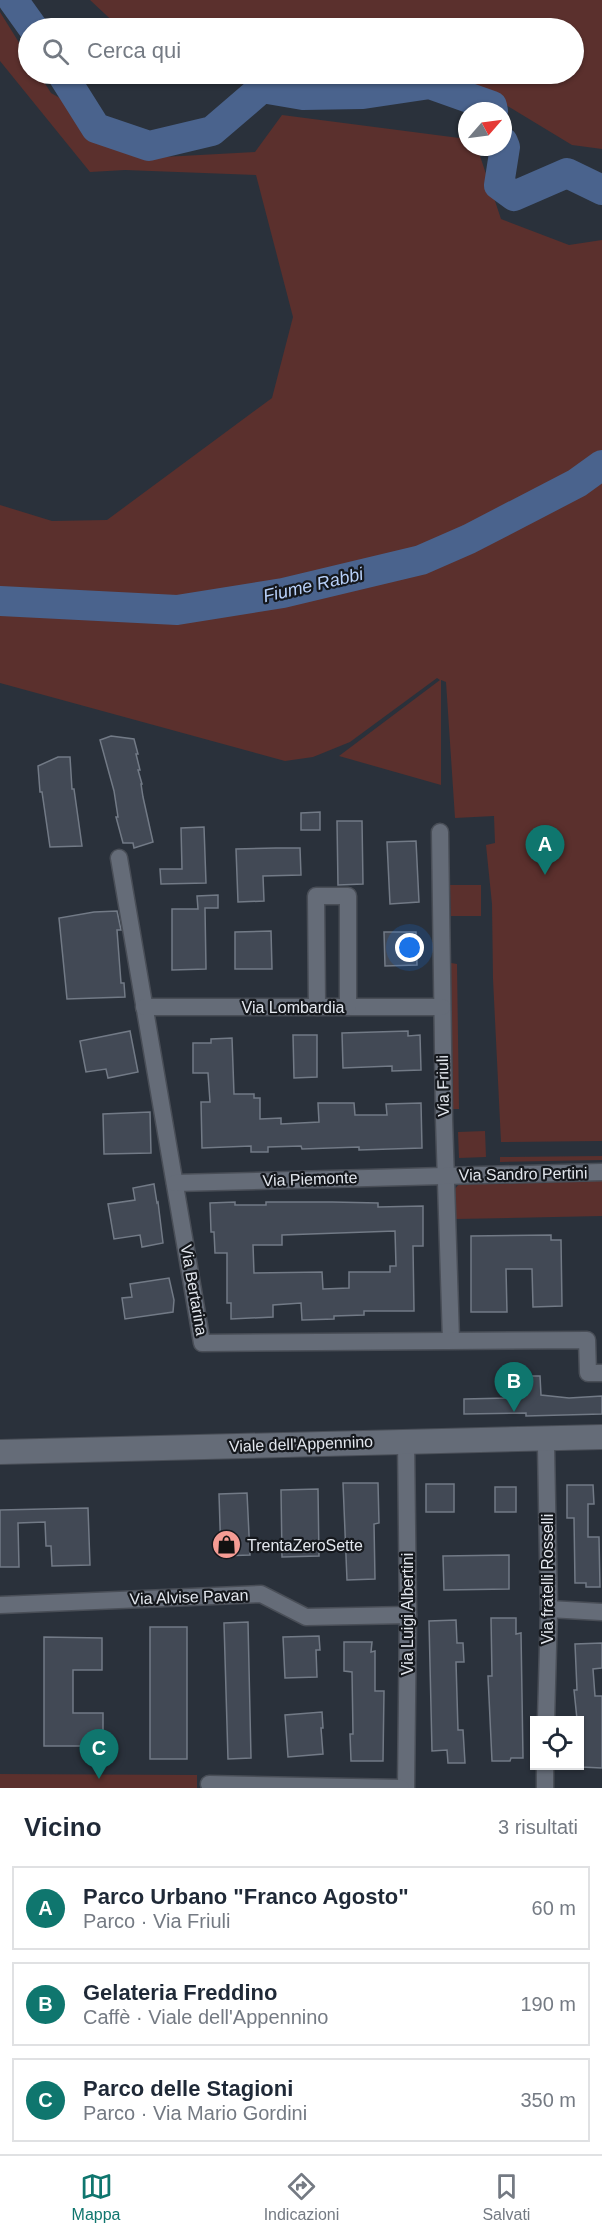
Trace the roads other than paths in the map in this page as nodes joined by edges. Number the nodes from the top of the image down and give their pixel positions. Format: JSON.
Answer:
{"nodes":[{"id":1,"x":440,"y":832,"type":"dead end"},
{"id":2,"x":119,"y":858,"type":"dead end"},
{"id":3,"x":144,"y":1007,"type":"junction"},
{"id":4,"x":317,"y":1007,"type":"junction"},
{"id":5,"x":348,"y":1007,"type":"junction"},
{"id":6,"x":442,"y":1007,"type":"junction"},
{"id":7,"x":602,"y":1172,"type":"edge"},
{"id":8,"x":445,"y":1176,"type":"junction"},
{"id":9,"x":175,"y":1183,"type":"junction"},
{"id":10,"x":451,"y":1341,"type":"junction"},
{"id":11,"x":602,"y":1373,"type":"edge"},
{"id":12,"x":602,"y":1437,"type":"edge"},
{"id":13,"x":548,"y":1438,"type":"junction"},
{"id":14,"x":406,"y":1441,"type":"junction"},
{"id":15,"x":0,"y":1452,"type":"edge"},
{"id":16,"x":0,"y":1605,"type":"edge"},
{"id":17,"x":549,"y":1609,"type":"junction"},
{"id":18,"x":602,"y":1612,"type":"edge"},
{"id":19,"x":408,"y":1616,"type":"junction"},
{"id":20,"x":546,"y":1716,"type":"edge"},
{"id":21,"x":545,"y":1770,"type":"edge"},
{"id":22,"x":209,"y":1784,"type":"dead end"},
{"id":23,"x":401,"y":1788,"type":"edge"},
{"id":24,"x":406,"y":1788,"type":"edge"},
{"id":25,"x":544,"y":1788,"type":"edge"}],
"edges":[{"from":1,"to":6,"type":"street","name":"Via Friuli"},
{"from":2,"to":3,"type":"street","name":"Via Bertarina"},
{"from":3,"to":4,"type":"street","name":"Via Lombardia"},
{"from":3,"to":9,"type":"street","name":"Via Bertarina"},
{"from":4,"to":5,"type":"street","name":"Via Lombardia"},
{"from":4,"to":5,"type":"street"},
{"from":5,"to":6,"type":"street","name":"Via Lombardia"},
{"from":6,"to":8,"type":"street","name":"Via Friuli"},
{"from":7,"to":8,"type":"street","name":"Via Sandro Pertini"},
{"from":8,"to":9,"type":"street","name":"Via Piemonte"},
{"from":8,"to":10,"type":"street","name":"Via Friuli"},
{"from":9,"to":10,"type":"street","name":"Via Bertarina"},
{"from":10,"to":11,"type":"street","name":"Via Bertarina"},
{"from":12,"to":13,"type":"main road","name":"Viale dell'Appennino"},
{"from":13,"to":14,"type":"main road","name":"Viale dell'Appennino"},
{"from":13,"to":17,"type":"street","name":"Via fratelli Rosselli"},
{"from":14,"to":15,"type":"main road","name":"Viale dell'Appennino"},
{"from":14,"to":19,"type":"street","name":"Via Luigi Albertini"},
{"from":16,"to":19,"type":"street","name":"Via Alvise Pavan"},
{"from":17,"to":18,"type":"street"},
{"from":17,"to":20,"type":"street","name":"Via fratelli Rosselli"},
{"from":19,"to":24,"type":"street","name":"Via Luigi Albertini"},
{"from":21,"to":25,"type":"street"},
{"from":22,"to":23,"type":"street"}]}
